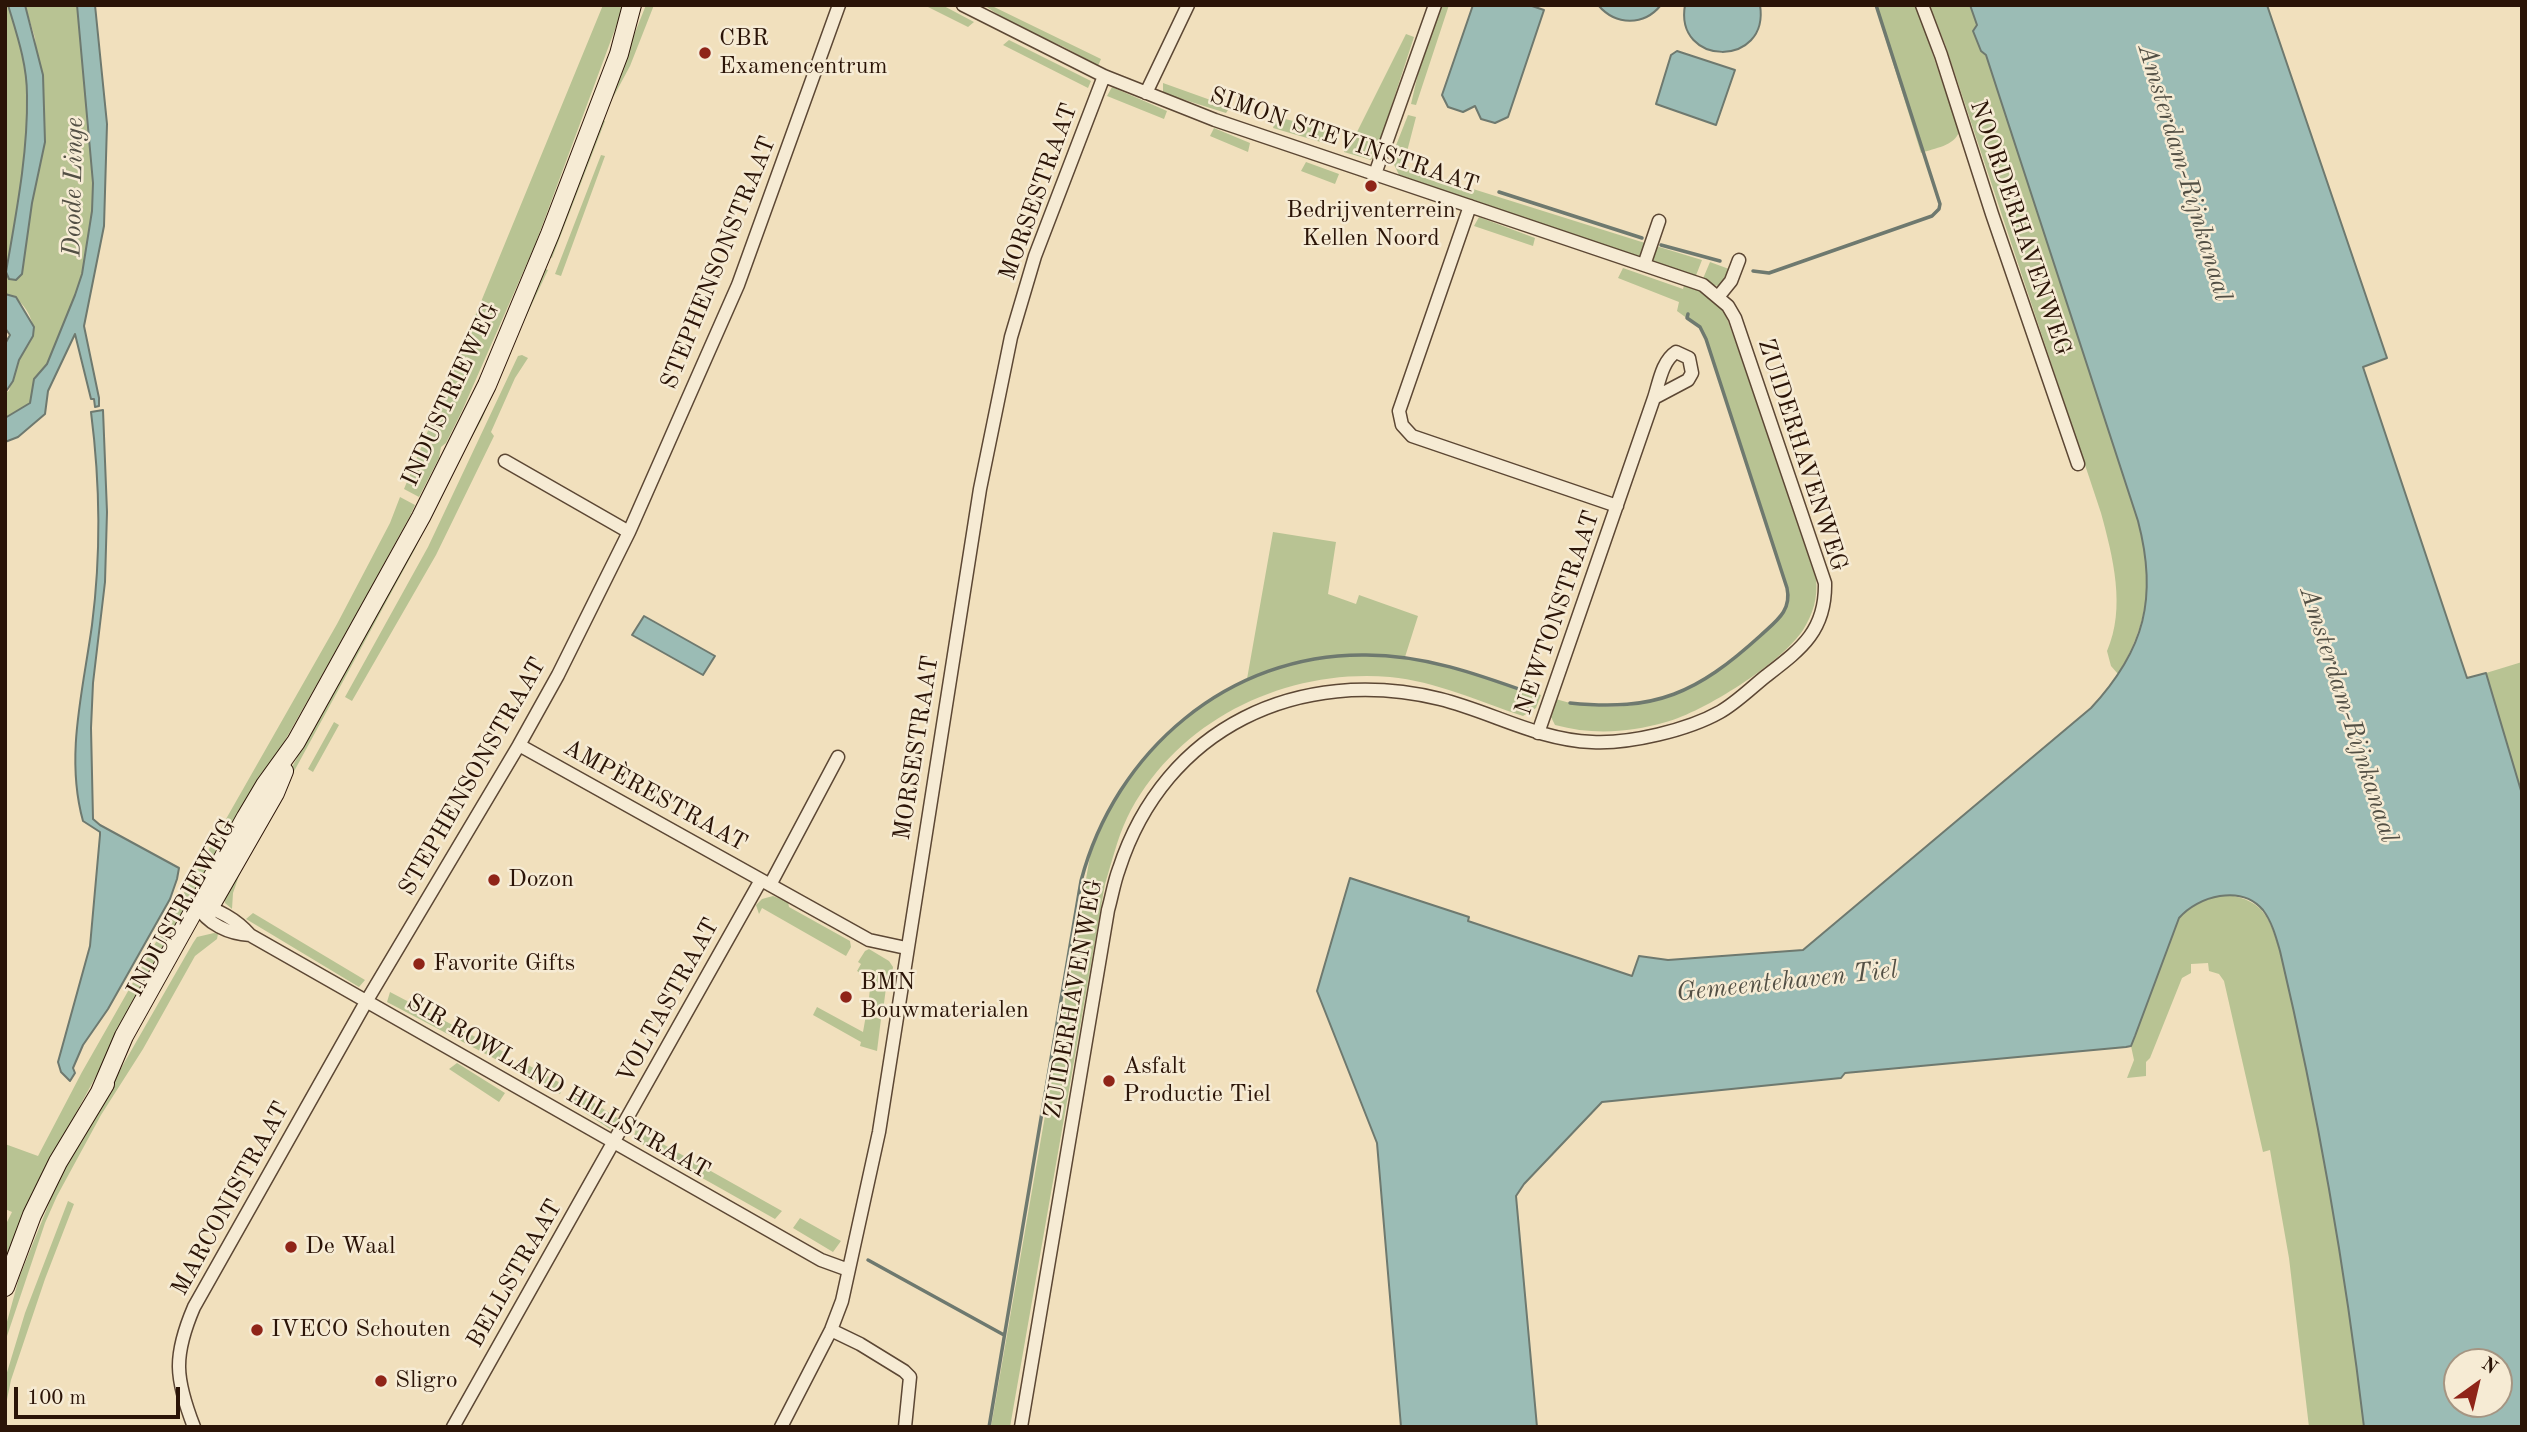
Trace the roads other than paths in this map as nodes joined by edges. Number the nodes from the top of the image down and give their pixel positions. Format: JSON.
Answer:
{"nodes":[{"id":1,"x":632,"y":5,"type":"edge"},
{"id":2,"x":644,"y":5,"type":"edge"},
{"id":3,"x":839,"y":5,"type":"edge"},
{"id":4,"x":963,"y":5,"type":"edge"},
{"id":5,"x":1188,"y":5,"type":"edge"},
{"id":6,"x":1435,"y":5,"type":"edge"},
{"id":7,"x":1922,"y":5,"type":"edge"},
{"id":8,"x":619,"y":54,"type":"junction"},
{"id":9,"x":1104,"y":76,"type":"junction"},
{"id":10,"x":1146,"y":93,"type":"junction"},
{"id":11,"x":1376,"y":174,"type":"junction"},
{"id":12,"x":1471,"y":206,"type":"junction"},
{"id":13,"x":1659,"y":221,"type":"dead end"},
{"id":14,"x":1739,"y":260,"type":"dead end"},
{"id":15,"x":1644,"y":265,"type":"junction"},
{"id":16,"x":1718,"y":297,"type":"junction"},
{"id":17,"x":1654,"y":398,"type":"dead end"},
{"id":18,"x":505,"y":461,"type":"dead end"},
{"id":19,"x":2078,"y":464,"type":"dead end"},
{"id":20,"x":1617,"y":506,"type":"junction"},
{"id":21,"x":629,"y":532,"type":"junction"},
{"id":22,"x":1538,"y":733,"type":"junction"},
{"id":23,"x":519,"y":745,"type":"junction"},
{"id":24,"x":838,"y":757,"type":"dead end"},
{"id":25,"x":765,"y":883,"type":"junction"},
{"id":26,"x":204,"y":910,"type":"junction"},
{"id":27,"x":906,"y":948,"type":"junction"},
{"id":28,"x":366,"y":1002,"type":"junction"},
{"id":29,"x":614,"y":1142,"type":"junction"},
{"id":30,"x":14,"y":1265,"type":"junction"},
{"id":31,"x":849,"y":1267,"type":"junction"},
{"id":32,"x":5,"y":1287,"type":"edge"},
{"id":33,"x":5,"y":1301,"type":"edge"},
{"id":34,"x":831,"y":1331,"type":"junction"},
{"id":35,"x":194,"y":1427,"type":"edge"},
{"id":36,"x":453,"y":1427,"type":"edge"},
{"id":37,"x":781,"y":1427,"type":"edge"},
{"id":38,"x":905,"y":1427,"type":"edge"},
{"id":39,"x":1021,"y":1427,"type":"edge"}],
"edges":[{"from":1,"to":8,"type":"main road","name":"INDUSTRIEWEG"},
{"from":2,"to":8,"type":"main road","name":"INDUSTRIEWEG"},
{"from":3,"to":21,"type":"street","name":"STEPHENSONSTRAAT"},
{"from":4,"to":9,"type":"street","name":"SIMON STEVINSTRAAT"},
{"from":5,"to":10,"type":"street"},
{"from":6,"to":11,"type":"street"},
{"from":7,"to":19,"type":"street","name":"NOORDERHAVENWEG"},
{"from":8,"to":26,"type":"main road","name":"INDUSTRIEWEG"},
{"from":9,"to":10,"type":"street","name":"SIMON STEVINSTRAAT"},
{"from":9,"to":27,"type":"street","name":"MORSESTRAAT"},
{"from":10,"to":11,"type":"street","name":"SIMON STEVINSTRAAT"},
{"from":11,"to":12,"type":"street","name":"SIMON STEVINSTRAAT"},
{"from":12,"to":15,"type":"street","name":"SIMON STEVINSTRAAT"},
{"from":12,"to":20,"type":"street","name":"NEWTONSTRAAT"},
{"from":13,"to":15,"type":"street"},
{"from":14,"to":16,"type":"street"},
{"from":15,"to":16,"type":"street","name":"SIMON STEVINSTRAAT"},
{"from":16,"to":22,"type":"street","name":"ZUIDERHAVENWEG"},
{"from":17,"to":20,"type":"street","name":"NEWTONSTRAAT"},
{"from":18,"to":21,"type":"street"},
{"from":20,"to":22,"type":"street","name":"NEWTONSTRAAT"},
{"from":21,"to":23,"type":"street","name":"STEPHENSONSTRAAT"},
{"from":22,"to":39,"type":"street","name":"ZUIDERHAVENWEG"},
{"from":23,"to":25,"type":"street","name":"AMPÈRESTRAAT"},
{"from":23,"to":28,"type":"street","name":"STEPHENSONSTRAAT"},
{"from":24,"to":25,"type":"street"},
{"from":25,"to":27,"type":"street","name":"AMPÈRESTRAAT"},
{"from":25,"to":29,"type":"street","name":"VOLTASTRAAT"},
{"from":26,"to":28,"type":"street","name":"SIR ROWLAND HILLSTRAAT"},
{"from":26,"to":30,"type":"main road","name":"INDUSTRIEWEG"},
{"from":27,"to":31,"type":"street","name":"MORSESTRAAT"},
{"from":28,"to":29,"type":"street","name":"SIR ROWLAND HILLSTRAAT"},
{"from":28,"to":35,"type":"street","name":"MARCONISTRAAT"},
{"from":29,"to":31,"type":"street","name":"SIR ROWLAND HILLSTRAAT"},
{"from":29,"to":36,"type":"street","name":"BELLSTRAAT"},
{"from":30,"to":32,"type":"main road","name":"INDUSTRIEWEG"},
{"from":30,"to":33,"type":"main road","name":"INDUSTRIEWEG"},
{"from":31,"to":34,"type":"street","name":"MORSESTRAAT"},
{"from":34,"to":37,"type":"street","name":"MORSESTRAAT"},
{"from":34,"to":38,"type":"street"}]}
